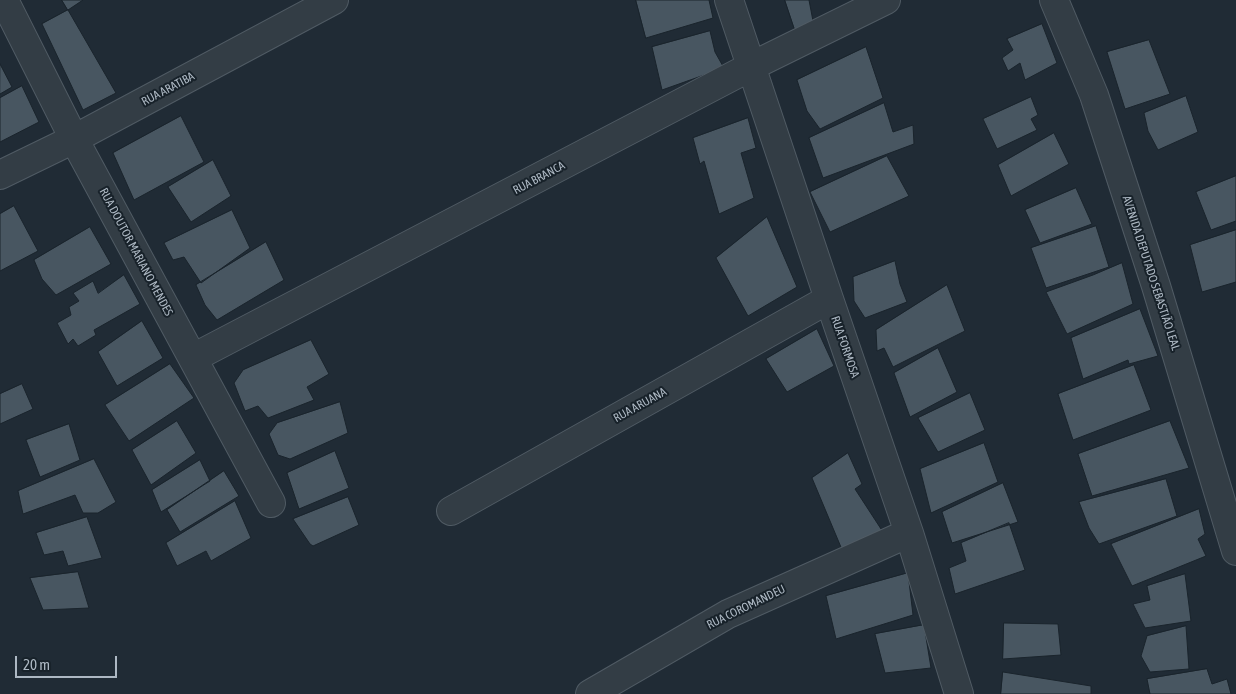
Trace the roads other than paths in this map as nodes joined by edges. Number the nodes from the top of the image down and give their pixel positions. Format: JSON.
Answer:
{"nodes":[{"id":1,"x":4,"y":0,"type":"edge"},
{"id":2,"x":334,"y":0,"type":"edge"},
{"id":3,"x":730,"y":0,"type":"edge"},
{"id":4,"x":886,"y":0,"type":"edge"},
{"id":5,"x":1054,"y":0,"type":"edge"},
{"id":6,"x":752,"y":66,"type":"junction"},
{"id":7,"x":74,"y":139,"type":"junction"},
{"id":8,"x":0,"y":175,"type":"edge"},
{"id":9,"x":829,"y":299,"type":"junction"},
{"id":10,"x":193,"y":358,"type":"junction"},
{"id":11,"x":271,"y":502,"type":"dead end"},
{"id":12,"x":451,"y":511,"type":"dead end"},
{"id":13,"x":909,"y":533,"type":"junction"},
{"id":14,"x":1236,"y":551,"type":"edge"},
{"id":15,"x":590,"y":694,"type":"edge"},
{"id":16,"x":959,"y":694,"type":"edge"}],
"edges":[{"from":1,"to":7,"type":"street","name":"RUA DOUTOR MARIANO MENDES"},
{"from":2,"to":7,"type":"street","name":"RUA ARATIBA"},
{"from":3,"to":6,"type":"street","name":"RUA FORMOSA"},
{"from":4,"to":6,"type":"street","name":"RUA BRANCA"},
{"from":5,"to":14,"type":"street","name":"AVENIDA DEPUTADO SEBASTIÃO LEAL"},
{"from":6,"to":9,"type":"street","name":"RUA FORMOSA"},
{"from":6,"to":10,"type":"street","name":"RUA BRANCA"},
{"from":7,"to":8,"type":"street","name":"RUA ARATIBA"},
{"from":7,"to":10,"type":"street","name":"RUA DOUTOR MARIANO MENDES"},
{"from":9,"to":12,"type":"street","name":"RUA ARUANA"},
{"from":9,"to":13,"type":"street","name":"RUA FORMOSA"},
{"from":10,"to":11,"type":"street","name":"RUA DOUTOR MARIANO MENDES"},
{"from":13,"to":15,"type":"street","name":"RUA COROMANDEU"},
{"from":13,"to":16,"type":"street","name":"RUA FORMOSA"}]}
